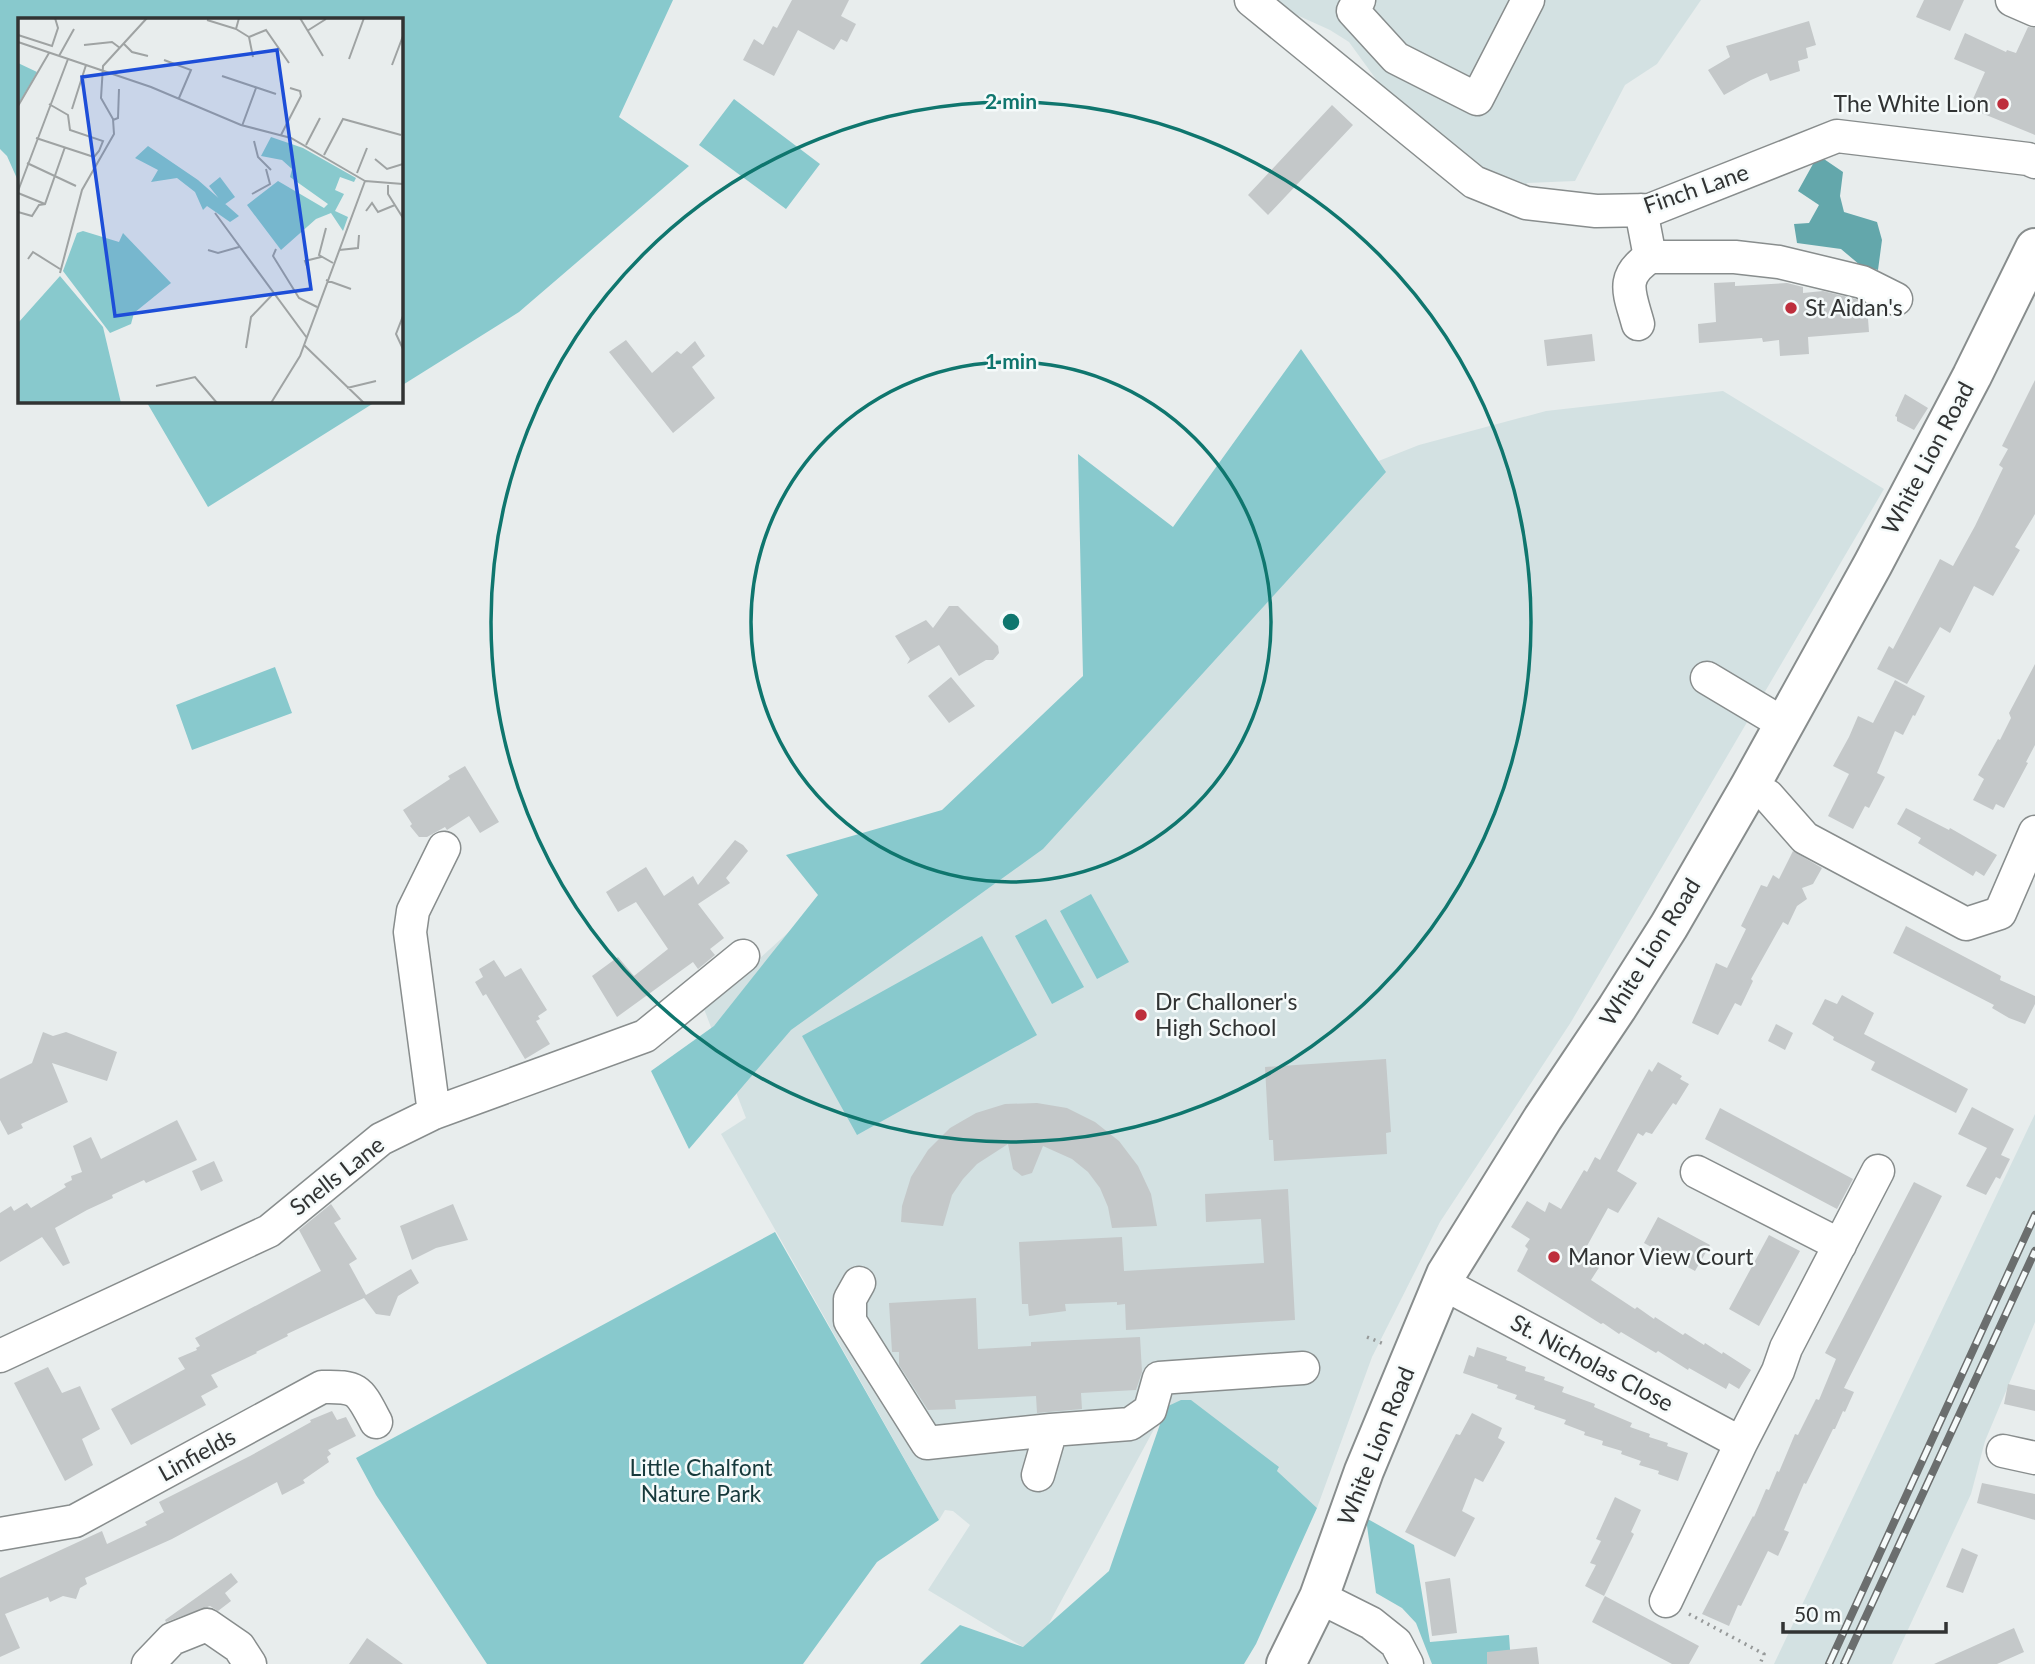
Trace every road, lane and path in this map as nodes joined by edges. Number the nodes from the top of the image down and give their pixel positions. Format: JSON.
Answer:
{"nodes":[{"id":1,"x":1251,"y":0,"type":"edge"},
{"id":2,"x":1359,"y":0,"type":"edge"},
{"id":3,"x":1528,"y":0,"type":"edge"},
{"id":4,"x":2011,"y":0,"type":"edge"},
{"id":5,"x":2035,"y":10,"type":"edge"},
{"id":6,"x":2035,"y":162,"type":"edge"},
{"id":7,"x":1641,"y":210,"type":"junction"},
{"id":8,"x":2035,"y":248,"type":"edge"},
{"id":9,"x":1650,"y":257,"type":"junction"},
{"id":10,"x":1896,"y":299,"type":"dead end"},
{"id":11,"x":1638,"y":324,"type":"dead end"},
{"id":12,"x":1707,"y":678,"type":"dead end"},
{"id":13,"x":1784,"y":723,"type":"junction"},
{"id":14,"x":1750,"y":786,"type":"junction"},
{"id":15,"x":2035,"y":832,"type":"edge"},
{"id":16,"x":444,"y":848,"type":"dead end"},
{"id":17,"x":743,"y":956,"type":"dead end"},
{"id":18,"x":434,"y":1113,"type":"junction"},
{"id":19,"x":1878,"y":1171,"type":"dead end"},
{"id":20,"x":1697,"y":1172,"type":"dead end"},
{"id":21,"x":1840,"y":1245,"type":"junction"},
{"id":22,"x":859,"y":1283,"type":"dead end"},
{"id":23,"x":1442,"y":1283,"type":"junction"},
{"id":24,"x":3,"y":1349,"type":"edge"},
{"id":25,"x":1304,"y":1368,"type":"dead end"},
{"id":26,"x":376,"y":1422,"type":"dead end"},
{"id":27,"x":1051,"y":1430,"type":"junction"},
{"id":28,"x":1741,"y":1443,"type":"junction"},
{"id":29,"x":2003,"y":1451,"type":"dead end"},
{"id":30,"x":2035,"y":1458,"type":"edge"},
{"id":31,"x":1038,"y":1475,"type":"dead end"},
{"id":32,"x":0,"y":1534,"type":"edge"},
{"id":33,"x":1319,"y":1597,"type":"junction"},
{"id":34,"x":1666,"y":1601,"type":"joint"},
{"id":35,"x":148,"y":1664,"type":"edge"},
{"id":36,"x":250,"y":1664,"type":"edge"},
{"id":37,"x":1286,"y":1664,"type":"edge"},
{"id":38,"x":1407,"y":1664,"type":"edge"},
{"id":39,"x":1760,"y":1664,"type":"edge"}],
"edges":[{"from":1,"to":7,"type":"street","name":"Finch Lane"},
{"from":2,"to":3,"type":"street"},
{"from":4,"to":5,"type":"street"},
{"from":6,"to":7,"type":"street","name":"Finch Lane"},
{"from":7,"to":9,"type":"street"},
{"from":8,"to":13,"type":"main road","name":"White Lion Road"},
{"from":9,"to":10,"type":"street"},
{"from":9,"to":11,"type":"street"},
{"from":12,"to":13,"type":"street"},
{"from":13,"to":14,"type":"main road","name":"White Lion Road"},
{"from":14,"to":15,"type":"street"},
{"from":14,"to":23,"type":"main road","name":"White Lion Road"},
{"from":16,"to":18,"type":"street"},
{"from":17,"to":18,"type":"street","name":"Snells Lane"},
{"from":18,"to":24,"type":"street","name":"Snells Lane"},
{"from":19,"to":21,"type":"street"},
{"from":20,"to":21,"type":"street"},
{"from":21,"to":28,"type":"street"},
{"from":22,"to":27,"type":"street"},
{"from":23,"to":28,"type":"street","name":"St. Nicholas Close"},
{"from":23,"to":33,"type":"main road","name":"White Lion Road"},
{"from":25,"to":27,"type":"street"},
{"from":26,"to":32,"type":"street","name":"Linfields"},
{"from":27,"to":31,"type":"street"},
{"from":28,"to":34,"type":"street"},
{"from":29,"to":30,"type":"street"},
{"from":33,"to":37,"type":"main road","name":"White Lion Road"},
{"from":33,"to":38,"type":"street"},
{"from":34,"to":39,"type":"path"},
{"from":35,"to":36,"type":"street"}]}
